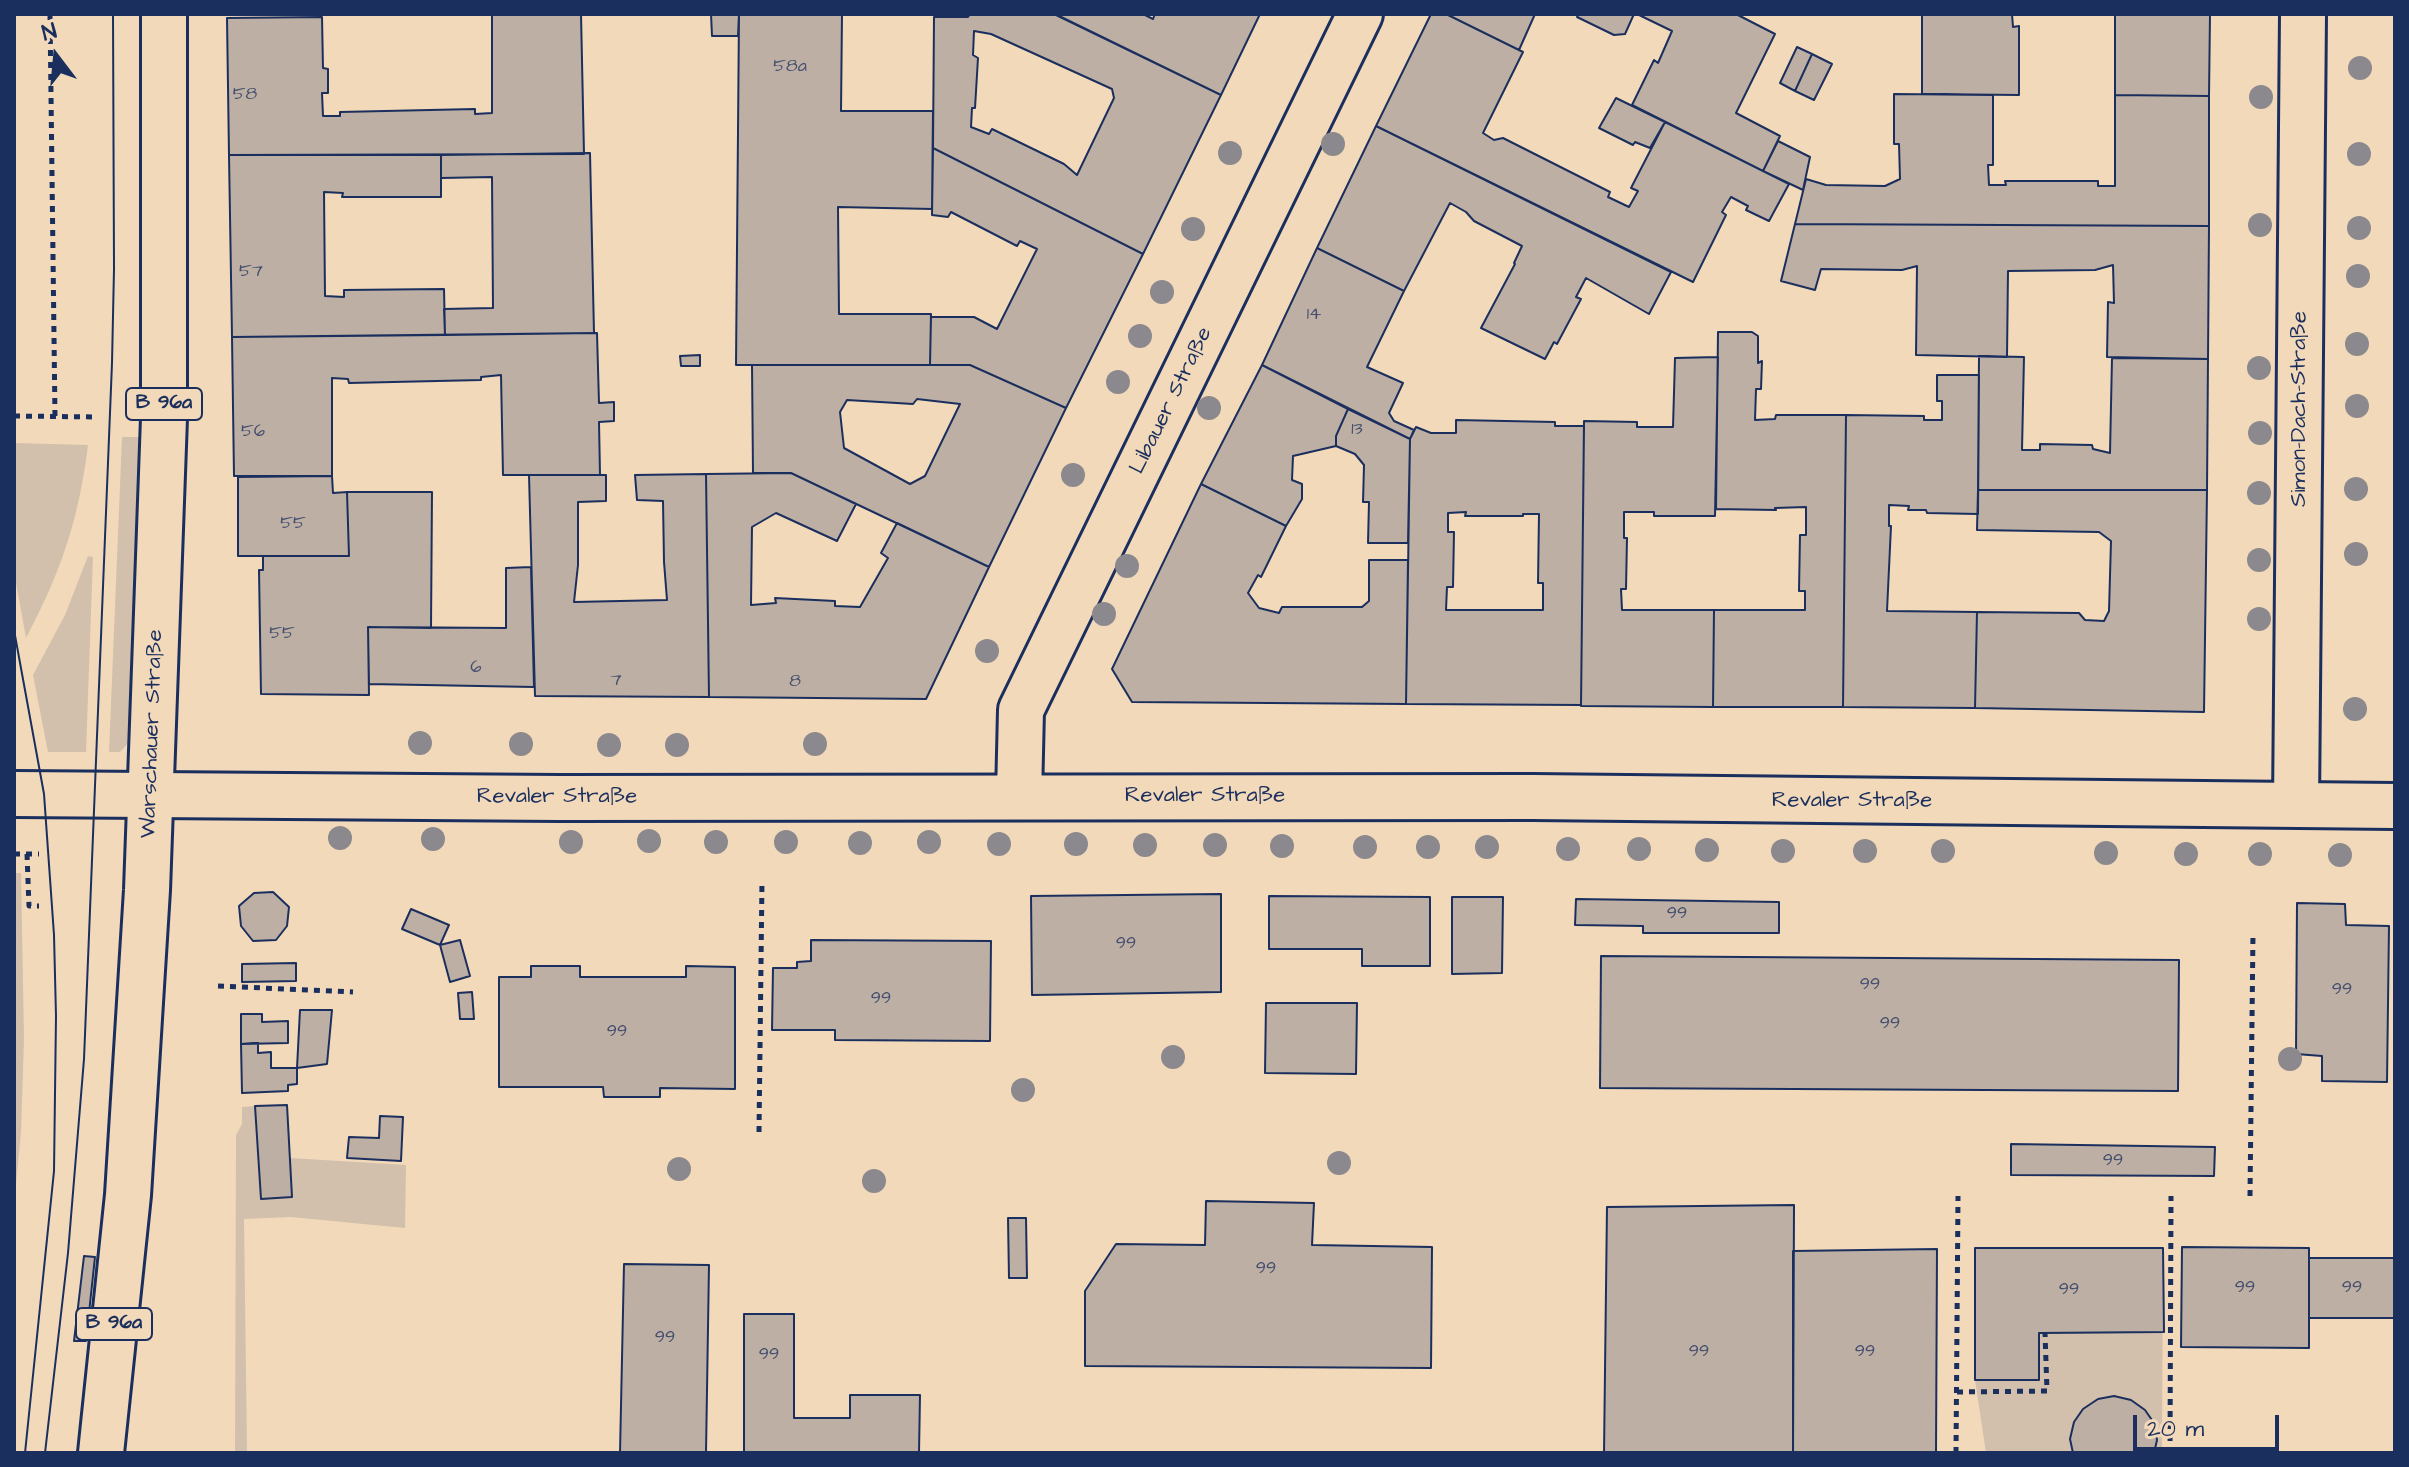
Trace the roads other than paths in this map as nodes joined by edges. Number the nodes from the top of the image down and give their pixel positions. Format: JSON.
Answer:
{"nodes":[{"id":1,"x":164,"y":14,"type":"edge"},
{"id":2,"x":1360,"y":14,"type":"edge"},
{"id":3,"x":2303,"y":14,"type":"edge"},
{"id":4,"x":14,"y":794,"type":"edge"},
{"id":5,"x":151,"y":794,"type":"junction"},
{"id":6,"x":1019,"y":796,"type":"junction"},
{"id":7,"x":2296,"y":805,"type":"junction"},
{"id":8,"x":2395,"y":806,"type":"edge"},
{"id":9,"x":101,"y":1453,"type":"edge"}],
"edges":[{"from":1,"to":5,"type":"street","name":"Warschauer Straße","number":"B 96a"},
{"from":2,"to":6,"type":"street","name":"Libauer Straße"},
{"from":3,"to":7,"type":"street","name":"Simon-Dach-Straße"},
{"from":4,"to":5,"type":"street","name":"Revaler Straße"},
{"from":5,"to":6,"type":"street","name":"Revaler Straße"},
{"from":5,"to":9,"type":"street","name":"Warschauer Straße","number":"B 96a"},
{"from":6,"to":7,"type":"street","name":"Revaler Straße"},
{"from":7,"to":8,"type":"street","name":"Revaler Straße"}]}
